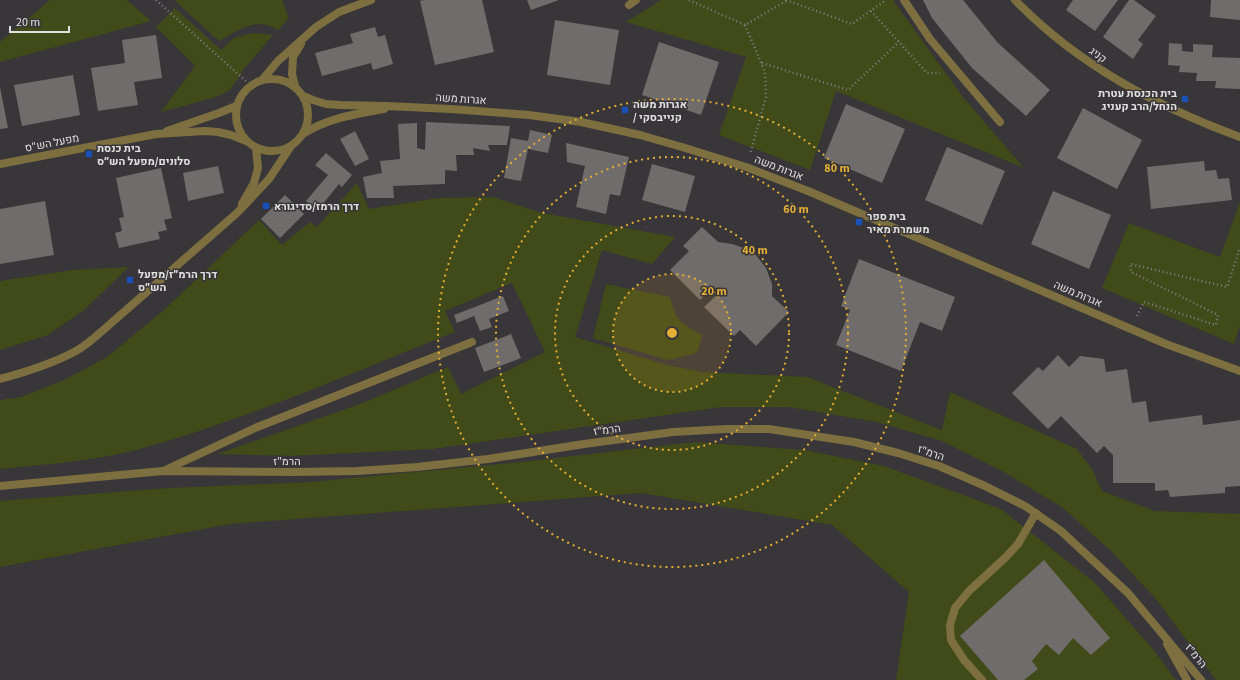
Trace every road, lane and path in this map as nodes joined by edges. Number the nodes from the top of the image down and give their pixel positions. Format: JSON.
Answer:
{"nodes":[{"id":1,"x":156,"y":0,"type":"edge"},
{"id":2,"x":371,"y":0,"type":"edge"},
{"id":3,"x":688,"y":0,"type":"edge"},
{"id":4,"x":886,"y":0,"type":"edge"},
{"id":5,"x":904,"y":0,"type":"edge"},
{"id":6,"x":1016,"y":0,"type":"edge"},
{"id":7,"x":786,"y":1,"type":"edge"},
{"id":8,"x":871,"y":11,"type":"junction"},
{"id":9,"x":745,"y":25,"type":"junction"},
{"id":10,"x":304,"y":38,"type":"junction"},
{"id":11,"x":899,"y":42,"type":"junction"},
{"id":12,"x":762,"y":63,"type":"junction"},
{"id":13,"x":958,"y":72,"type":"junction"},
{"id":14,"x":262,"y":80,"type":"junction"},
{"id":15,"x":250,"y":85,"type":"junction"},
{"id":16,"x":294,"y":86,"type":"junction"},
{"id":17,"x":303,"y":96,"type":"junction"},
{"id":18,"x":236,"y":106,"type":"junction"},
{"id":19,"x":401,"y":106,"type":"junction"},
{"id":20,"x":1000,"y":122,"type":"dead end"},
{"id":21,"x":156,"y":134,"type":"junction"},
{"id":22,"x":303,"y":134,"type":"junction"},
{"id":23,"x":1240,"y":137,"type":"edge"},
{"id":24,"x":246,"y":141,"type":"junction"},
{"id":25,"x":291,"y":146,"type":"junction"},
{"id":26,"x":256,"y":148,"type":"junction"},
{"id":27,"x":0,"y":164,"type":"edge"},
{"id":28,"x":746,"y":167,"type":"junction"},
{"id":29,"x":237,"y":213,"type":"junction"},
{"id":30,"x":1240,"y":248,"type":"edge"},
{"id":31,"x":1132,"y":329,"type":"junction"},
{"id":32,"x":472,"y":342,"type":"dead end"},
{"id":33,"x":1240,"y":371,"type":"edge"},
{"id":34,"x":0,"y":379,"type":"edge"},
{"id":35,"x":163,"y":471,"type":"junction"},
{"id":36,"x":0,"y":486,"type":"edge"},
{"id":37,"x":1036,"y":514,"type":"junction"},
{"id":38,"x":1158,"y":628,"type":"junction"},
{"id":39,"x":982,"y":680,"type":"edge"},
{"id":40,"x":1187,"y":680,"type":"edge"},
{"id":41,"x":1201,"y":680,"type":"edge"}],
"edges":[{"from":1,"to":15,"type":"path"},
{"from":2,"to":10,"type":"street"},
{"from":3,"to":9,"type":"path"},
{"from":4,"to":8,"type":"path"},
{"from":5,"to":13,"type":"street"},
{"from":6,"to":23,"type":"street","name":"קניג"},
{"from":7,"to":8,"type":"path"},
{"from":7,"to":9,"type":"path"},
{"from":8,"to":11,"type":"path"},
{"from":9,"to":12,"type":"path"},
{"from":10,"to":14,"type":"street"},
{"from":10,"to":16,"type":"street"},
{"from":11,"to":12,"type":"path"},
{"from":11,"to":13,"type":"path"},
{"from":12,"to":28,"type":"path"},
{"from":13,"to":20,"type":"street"},
{"from":14,"to":15,"type":"street"},
{"from":14,"to":16,"type":"street"},
{"from":15,"to":18,"type":"street"},
{"from":16,"to":17,"type":"street"},
{"from":17,"to":19,"type":"street","name":"אגרות משה"},
{"from":17,"to":22,"type":"street"},
{"from":18,"to":21,"type":"street","name":"מפעל הש\"ס"},
{"from":18,"to":24,"type":"street"},
{"from":19,"to":22,"type":"street","name":"אגרות משה"},
{"from":19,"to":28,"type":"street","name":"אגרות משה"},
{"from":21,"to":24,"type":"street","name":"מפעל הש\"ס"},
{"from":21,"to":27,"type":"street","name":"מפעל הש\"ס"},
{"from":22,"to":25,"type":"street"},
{"from":24,"to":26,"type":"street"},
{"from":25,"to":26,"type":"street"},
{"from":25,"to":29,"type":"street"},
{"from":26,"to":29,"type":"street"},
{"from":28,"to":31,"type":"street","name":"אגרות משה"},
{"from":29,"to":34,"type":"street"},
{"from":30,"to":31,"type":"path"},
{"from":31,"to":33,"type":"street","name":"אגרות משה"},
{"from":32,"to":35,"type":"street"},
{"from":35,"to":36,"type":"street","name":"הרמ\"ז"},
{"from":35,"to":37,"type":"street","name":"הרמ\"ז"},
{"from":37,"to":38,"type":"street","name":"הרמ\"ז"},
{"from":37,"to":39,"type":"street"},
{"from":38,"to":40,"type":"street","name":"הרמ\"ז"},
{"from":38,"to":41,"type":"street","name":"הרמ\"ז"}]}
